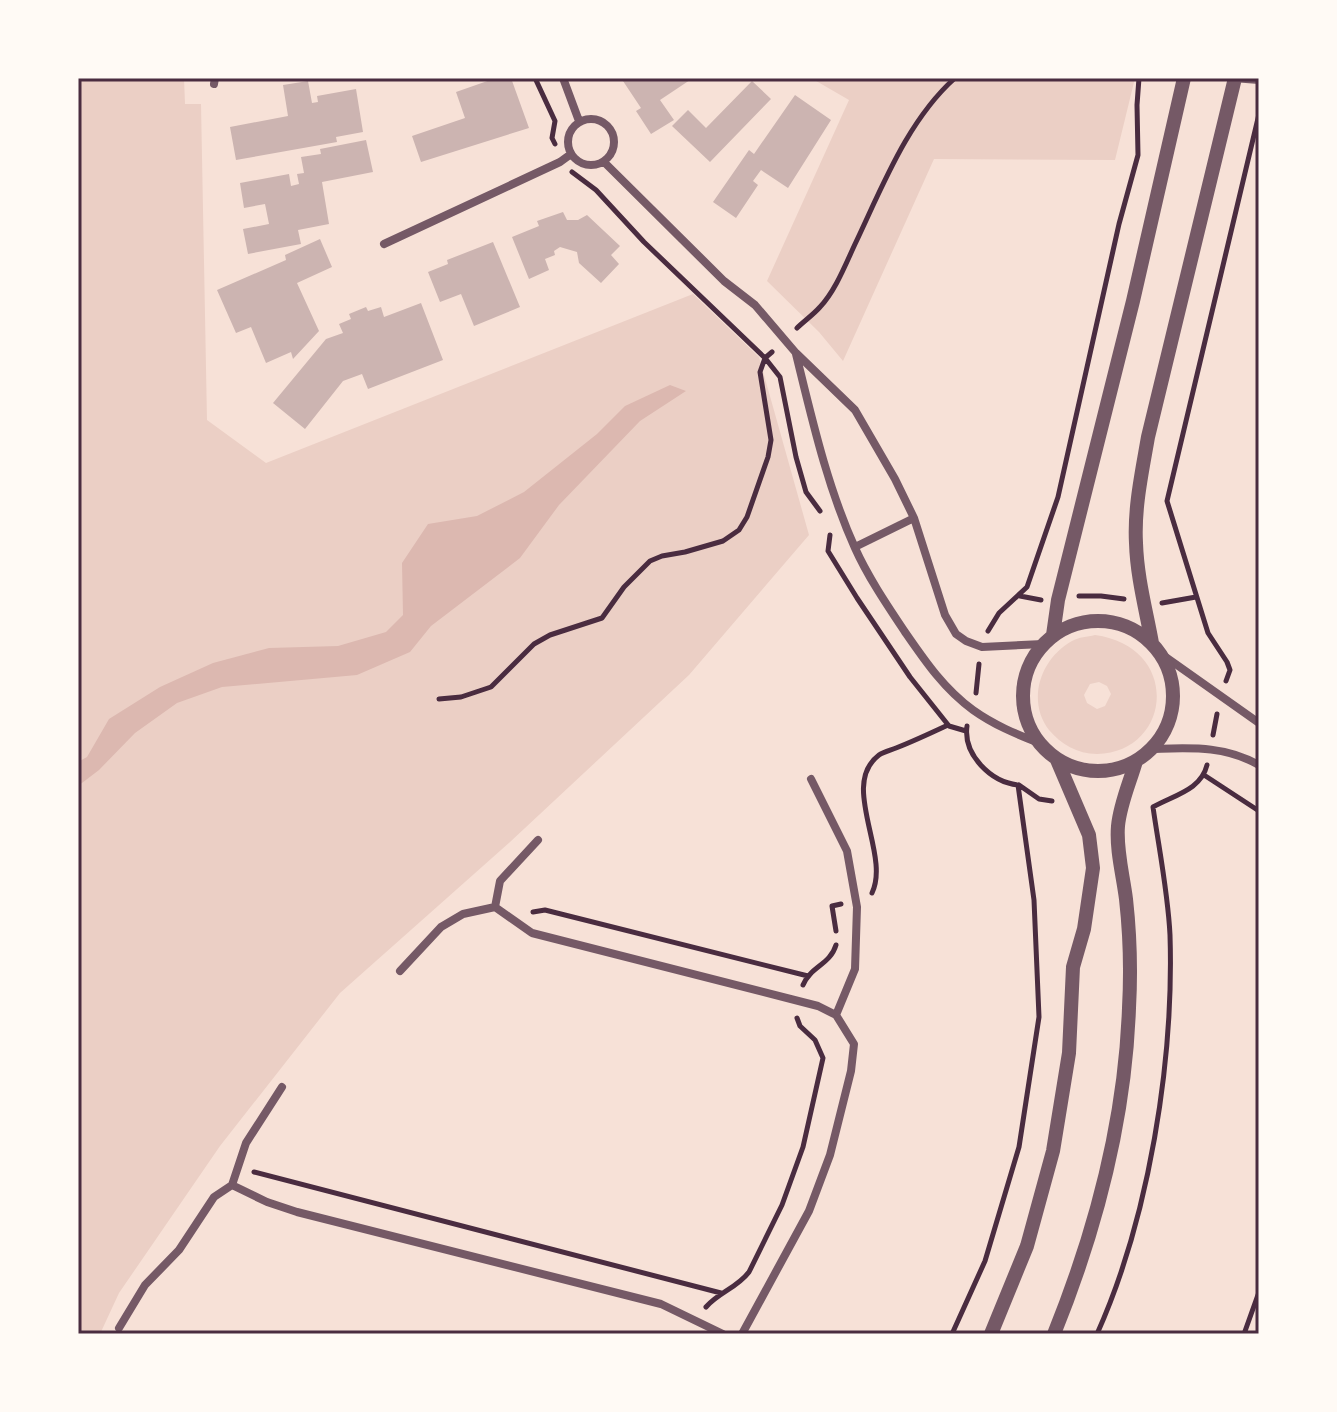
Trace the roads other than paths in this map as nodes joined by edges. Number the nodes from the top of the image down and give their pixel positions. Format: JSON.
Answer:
{"nodes":[{"id":1,"x":563,"y":78,"type":"edge"},
{"id":2,"x":1184,"y":78,"type":"edge"},
{"id":3,"x":1234,"y":78,"type":"edge"},
{"id":4,"x":1259,"y":80,"type":"edge"},
{"id":5,"x":579,"y":121,"type":"junction"},
{"id":6,"x":571,"y":154,"type":"junction"},
{"id":7,"x":604,"y":162,"type":"junction"},
{"id":8,"x":384,"y":244,"type":"dead end"},
{"id":9,"x":796,"y":353,"type":"junction"},
{"id":10,"x":914,"y":518,"type":"junction"},
{"id":11,"x":855,"y":547,"type":"junction"},
{"id":12,"x":1048,"y":639,"type":"junction"},
{"id":13,"x":1156,"y":648,"type":"junction"},
{"id":14,"x":1259,"y":723,"type":"edge"},
{"id":15,"x":1039,"y":743,"type":"junction"},
{"id":16,"x":1151,"y":749,"type":"junction"},
{"id":17,"x":1057,"y":760,"type":"junction"},
{"id":18,"x":1136,"y":761,"type":"junction"},
{"id":19,"x":1259,"y":765,"type":"edge"},
{"id":20,"x":811,"y":779,"type":"dead end"},
{"id":21,"x":538,"y":840,"type":"dead end"},
{"id":22,"x":495,"y":907,"type":"junction"},
{"id":23,"x":400,"y":971,"type":"dead end"},
{"id":24,"x":836,"y":1015,"type":"junction"},
{"id":25,"x":282,"y":1087,"type":"dead end"},
{"id":26,"x":232,"y":1185,"type":"junction"},
{"id":27,"x":119,"y":1328,"type":"dead end"},
{"id":28,"x":723,"y":1334,"type":"edge"},
{"id":29,"x":742,"y":1334,"type":"edge"},
{"id":30,"x":991,"y":1334,"type":"edge"},
{"id":31,"x":1054,"y":1334,"type":"edge"}],
"edges":[{"from":1,"to":5,"type":"street"},
{"from":2,"to":12,"type":"street"},
{"from":3,"to":4,"type":"street"},
{"from":3,"to":13,"type":"street"},
{"from":5,"to":6,"type":"street"},
{"from":5,"to":7,"type":"street"},
{"from":6,"to":7,"type":"street"},
{"from":6,"to":8,"type":"street"},
{"from":7,"to":9,"type":"street"},
{"from":9,"to":10,"type":"street"},
{"from":9,"to":11,"type":"street"},
{"from":10,"to":11,"type":"street"},
{"from":10,"to":12,"type":"street"},
{"from":11,"to":15,"type":"street"},
{"from":12,"to":13,"type":"street"},
{"from":12,"to":15,"type":"street"},
{"from":13,"to":14,"type":"street"},
{"from":13,"to":16,"type":"street"},
{"from":15,"to":17,"type":"street"},
{"from":16,"to":18,"type":"street"},
{"from":16,"to":19,"type":"street"},
{"from":17,"to":18,"type":"street"},
{"from":17,"to":30,"type":"street"},
{"from":18,"to":31,"type":"street"},
{"from":20,"to":24,"type":"street"},
{"from":21,"to":22,"type":"street"},
{"from":22,"to":23,"type":"street"},
{"from":22,"to":24,"type":"street"},
{"from":24,"to":29,"type":"street"},
{"from":25,"to":26,"type":"street"},
{"from":26,"to":27,"type":"street"},
{"from":26,"to":28,"type":"street"}]}
